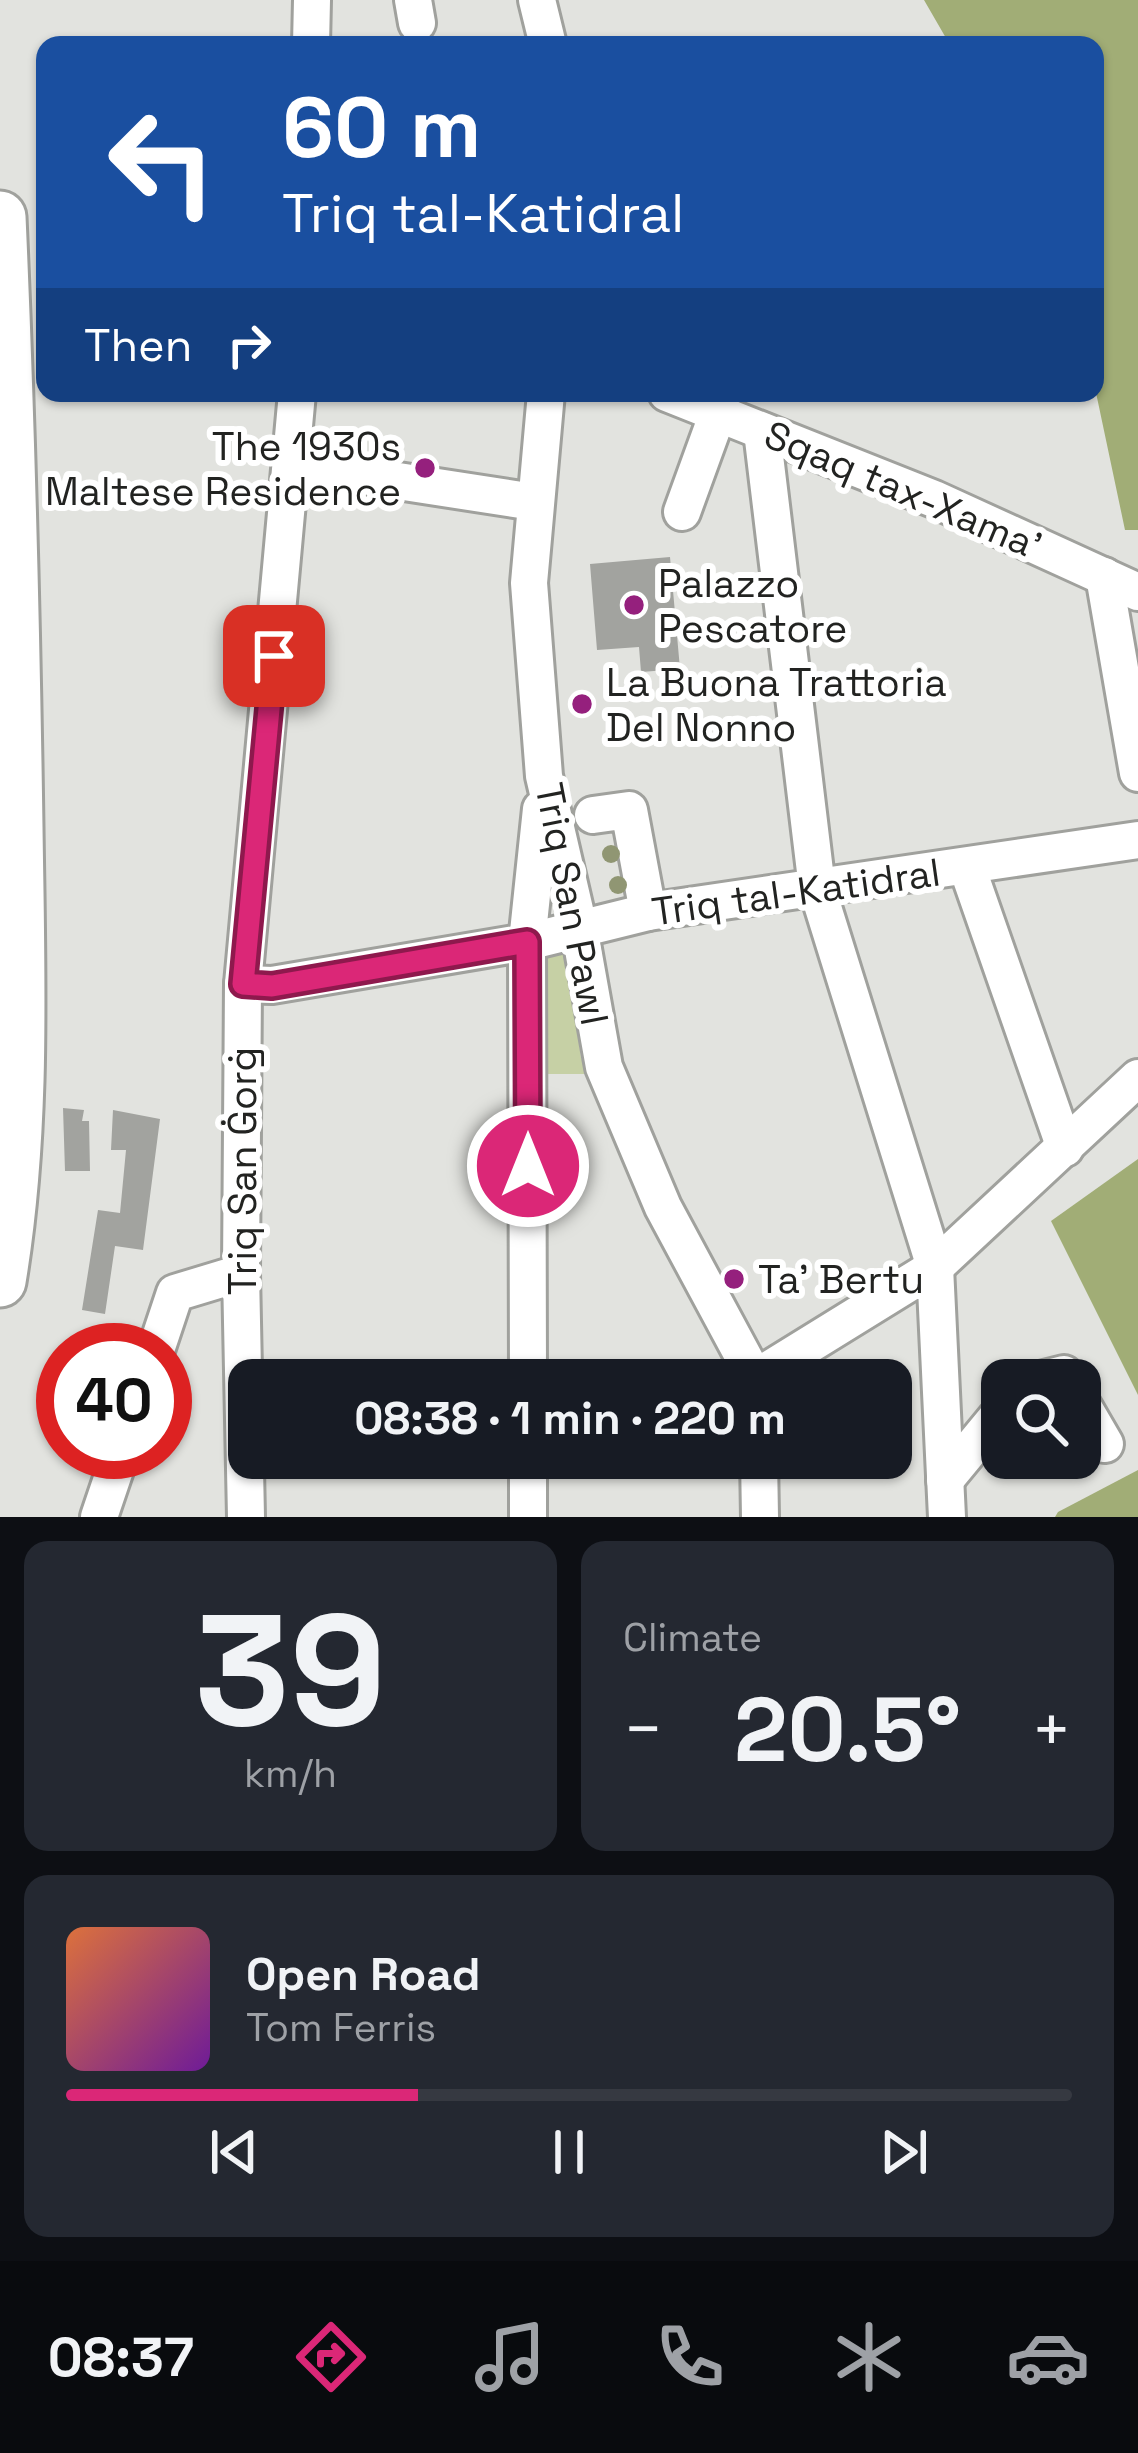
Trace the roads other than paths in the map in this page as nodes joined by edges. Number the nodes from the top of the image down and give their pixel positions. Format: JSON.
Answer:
{"nodes":[{"id":1,"x":311,"y":0,"type":"edge"},
{"id":2,"x":537,"y":0,"type":"edge"},
{"id":3,"x":311,"y":36,"type":"edge"},
{"id":4,"x":546,"y":36,"type":"edge"},
{"id":5,"x":0,"y":217,"type":"edge"},
{"id":6,"x":296,"y":402,"type":"edge"},
{"id":7,"x":545,"y":402,"type":"edge"},
{"id":8,"x":720,"y":403,"type":"edge"},
{"id":9,"x":762,"y":431,"type":"junction"},
{"id":10,"x":291,"y":468,"type":"junction"},
{"id":11,"x":534,"y":502,"type":"junction"},
{"id":12,"x":682,"y":512,"type":"dead end"},
{"id":13,"x":1104,"y":576,"type":"junction"},
{"id":14,"x":1138,"y":592,"type":"edge"},
{"id":15,"x":1138,"y":773,"type":"edge"},
{"id":16,"x":544,"y":776,"type":"junction"},
{"id":17,"x":593,"y":815,"type":"dead end"},
{"id":18,"x":1138,"y":840,"type":"edge"},
{"id":19,"x":967,"y":867,"type":"junction"},
{"id":20,"x":818,"y":888,"type":"junction"},
{"id":21,"x":648,"y":913,"type":"junction"},
{"id":22,"x":579,"y":927,"type":"junction"},
{"id":23,"x":527,"y":942,"type":"junction"},
{"id":24,"x":243,"y":984,"type":"junction"},
{"id":25,"x":1138,"y":1078,"type":"edge"},
{"id":26,"x":1065,"y":1148,"type":"junction"},
{"id":27,"x":935,"y":1267,"type":"junction"},
{"id":28,"x":242,"y":1273,"type":"junction"},
{"id":29,"x":0,"y":1281,"type":"edge"},
{"id":30,"x":165,"y":1323,"type":"edge"},
{"id":31,"x":245,"y":1359,"type":"edge"},
{"id":32,"x":528,"y":1359,"type":"edge"},
{"id":33,"x":744,"y":1359,"type":"edge"},
{"id":34,"x":788,"y":1359,"type":"edge"},
{"id":35,"x":1101,"y":1437,"type":"edge"},
{"id":36,"x":1105,"y":1444,"type":"dead end"},
{"id":37,"x":981,"y":1445,"type":"edge"},
{"id":38,"x":112,"y":1479,"type":"edge"},
{"id":39,"x":246,"y":1479,"type":"edge"},
{"id":40,"x":528,"y":1479,"type":"edge"},
{"id":41,"x":759,"y":1479,"type":"edge"},
{"id":42,"x":946,"y":1499,"type":"edge"},
{"id":43,"x":99,"y":1517,"type":"edge"},
{"id":44,"x":246,"y":1517,"type":"edge"},
{"id":45,"x":528,"y":1517,"type":"edge"},
{"id":46,"x":760,"y":1517,"type":"edge"}],
"edges":[{"from":1,"to":3,"type":"street"},
{"from":2,"to":4,"type":"street"},
{"from":5,"to":29,"type":"highway"},
{"from":6,"to":10,"type":"street","name":"Triq San Ġorġ"},
{"from":7,"to":11,"type":"street","name":"Triq San Pawl"},
{"from":8,"to":9,"type":"street","name":"Sqaq tax-Xama'"},
{"from":8,"to":12,"type":"street"},
{"from":9,"to":13,"type":"street","name":"Sqaq tax-Xama'"},
{"from":9,"to":20,"type":"street"},
{"from":10,"to":11,"type":"street"},
{"from":10,"to":24,"type":"street","name":"Triq San Ġorġ"},
{"from":11,"to":16,"type":"street","name":"Triq San Pawl"},
{"from":13,"to":14,"type":"street","name":"Sqaq tax-Xama'"},
{"from":13,"to":15,"type":"street"},
{"from":16,"to":22,"type":"street","name":"Triq San Pawl"},
{"from":16,"to":23,"type":"street"},
{"from":17,"to":21,"type":"street"},
{"from":18,"to":19,"type":"street","name":"Triq tal-Katidral"},
{"from":19,"to":20,"type":"street","name":"Triq tal-Katidral"},
{"from":19,"to":26,"type":"street"},
{"from":20,"to":21,"type":"street","name":"Triq tal-Katidral"},
{"from":20,"to":27,"type":"street"},
{"from":21,"to":22,"type":"street","name":"Triq tal-Katidral"},
{"from":22,"to":23,"type":"street","name":"Triq tal-Katidral"},
{"from":22,"to":33,"type":"street","name":"Triq San Pawl"},
{"from":23,"to":24,"type":"street","name":"Triq tal-Katidral"},
{"from":23,"to":32,"type":"street"},
{"from":24,"to":28,"type":"street","name":"Triq San Ġorġ"},
{"from":25,"to":26,"type":"street"},
{"from":26,"to":27,"type":"street"},
{"from":27,"to":34,"type":"street"},
{"from":27,"to":42,"type":"street"},
{"from":28,"to":30,"type":"street"},
{"from":28,"to":31,"type":"street","name":"Triq San Ġorġ"},
{"from":35,"to":36,"type":"street"},
{"from":37,"to":42,"type":"street"},
{"from":38,"to":43,"type":"street"},
{"from":39,"to":44,"type":"street","name":"Triq San Ġorġ"},
{"from":40,"to":45,"type":"street"},
{"from":41,"to":46,"type":"street"}]}
